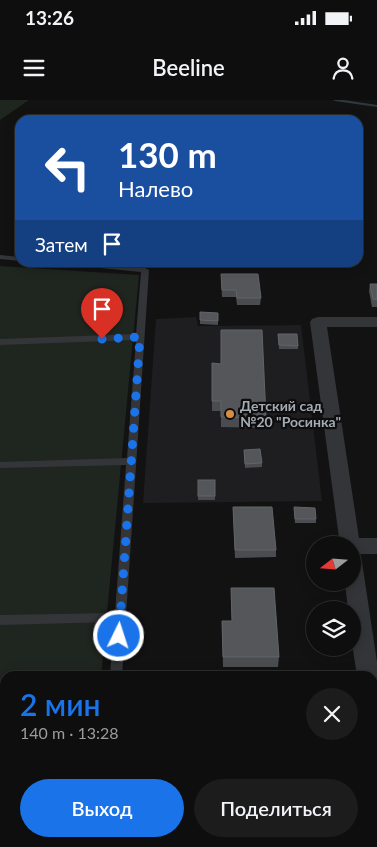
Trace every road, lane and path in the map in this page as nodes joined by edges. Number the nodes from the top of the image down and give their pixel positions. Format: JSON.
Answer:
{"nodes":[{"id":1,"x":0,"y":257,"type":"edge"},
{"id":2,"x":15,"y":258,"type":"edge"},
{"id":3,"x":114,"y":267,"type":"edge"},
{"id":4,"x":377,"y":322,"type":"edge"},
{"id":5,"x":140,"y":337,"type":"junction"},
{"id":6,"x":0,"y":342,"type":"edge"},
{"id":7,"x":132,"y":461,"type":"junction"},
{"id":8,"x":0,"y":465,"type":"edge"},
{"id":9,"x":350,"y":536,"type":"edge"},
{"id":10,"x":361,"y":546,"type":"edge"},
{"id":11,"x":377,"y":546,"type":"edge"},
{"id":12,"x":356,"y":591,"type":"edge"},
{"id":13,"x":121,"y":617,"type":"junction"},
{"id":14,"x":0,"y":620,"type":"edge"},
{"id":15,"x":116,"y":671,"type":"edge"},
{"id":16,"x":367,"y":671,"type":"edge"}],
"edges":[{"from":1,"to":2,"type":"lane"},
{"from":3,"to":5,"type":"lane"},
{"from":4,"to":9,"type":"street"},
{"from":5,"to":6,"type":"lane"},
{"from":5,"to":7,"type":"lane"},
{"from":7,"to":8,"type":"lane"},
{"from":7,"to":13,"type":"lane"},
{"from":10,"to":11,"type":"street"},
{"from":12,"to":16,"type":"street"},
{"from":13,"to":14,"type":"lane"},
{"from":13,"to":15,"type":"lane"}]}
